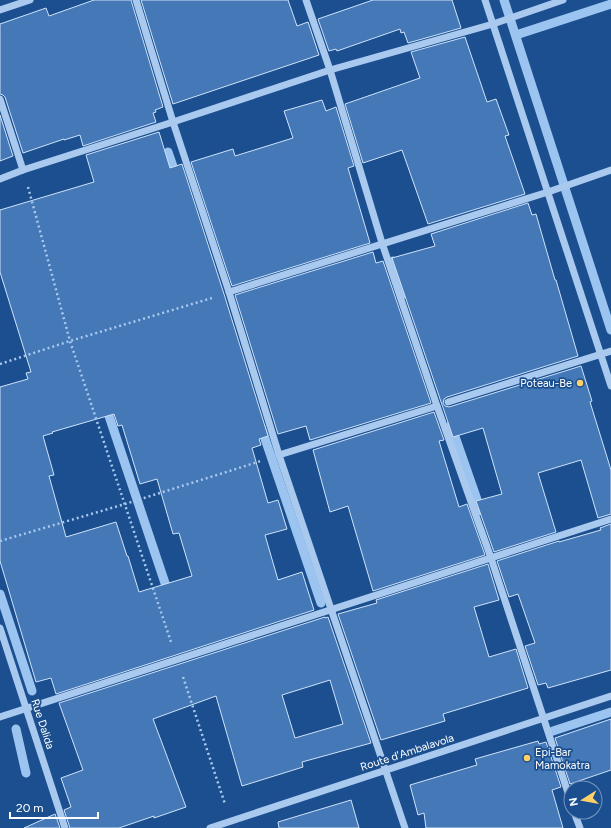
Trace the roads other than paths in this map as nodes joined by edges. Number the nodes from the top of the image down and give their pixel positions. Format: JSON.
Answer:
{"nodes":[{"id":1,"x":30,"y":0,"type":"edge"},
{"id":2,"x":136,"y":0,"type":"edge"},
{"id":3,"x":306,"y":0,"type":"edge"},
{"id":4,"x":485,"y":0,"type":"edge"},
{"id":5,"x":563,"y":0,"type":"edge"},
{"id":6,"x":0,"y":10,"type":"edge"},
{"id":7,"x":493,"y":24,"type":"junction"},
{"id":8,"x":330,"y":70,"type":"junction"},
{"id":9,"x":0,"y":99,"type":"edge"},
{"id":10,"x":173,"y":122,"type":"junction"},
{"id":11,"x":23,"y":170,"type":"junction"},
{"id":12,"x":611,"y":170,"type":"edge"},
{"id":13,"x":0,"y":179,"type":"edge"},
{"id":14,"x":548,"y":192,"type":"junction"},
{"id":15,"x":382,"y":244,"type":"junction"},
{"id":16,"x":229,"y":292,"type":"junction"},
{"id":17,"x":611,"y":351,"type":"edge"},
{"id":18,"x":600,"y":354,"type":"junction"},
{"id":19,"x":611,"y":386,"type":"edge"},
{"id":20,"x":448,"y":402,"type":"dead end"},
{"id":21,"x":437,"y":406,"type":"junction"},
{"id":22,"x":279,"y":455,"type":"junction"},
{"id":23,"x":611,"y":519,"type":"edge"},
{"id":24,"x":491,"y":558,"type":"junction"},
{"id":25,"x":331,"y":610,"type":"junction"},
{"id":26,"x":0,"y":628,"type":"edge"},
{"id":27,"x":611,"y":696,"type":"edge"},
{"id":28,"x":26,"y":708,"type":"junction"},
{"id":29,"x":0,"y":717,"type":"edge"},
{"id":30,"x":544,"y":718,"type":"junction"},
{"id":31,"x":385,"y":770,"type":"junction"},
{"id":32,"x":564,"y":780,"type":"edge"},
{"id":33,"x":232,"y":825,"type":"edge"},
{"id":34,"x":65,"y":828,"type":"edge"},
{"id":35,"x":210,"y":828,"type":"edge"},
{"id":36,"x":405,"y":828,"type":"edge"}],
"edges":[{"from":1,"to":6,"type":"street"},
{"from":2,"to":10,"type":"street"},
{"from":3,"to":8,"type":"street"},
{"from":4,"to":7,"type":"street"},
{"from":5,"to":7,"type":"street"},
{"from":7,"to":8,"type":"street"},
{"from":7,"to":14,"type":"street"},
{"from":8,"to":10,"type":"street"},
{"from":8,"to":15,"type":"street"},
{"from":9,"to":11,"type":"street"},
{"from":10,"to":11,"type":"street"},
{"from":10,"to":16,"type":"street"},
{"from":11,"to":13,"type":"street"},
{"from":12,"to":14,"type":"street"},
{"from":14,"to":15,"type":"street"},
{"from":14,"to":18,"type":"street"},
{"from":15,"to":16,"type":"street"},
{"from":15,"to":21,"type":"street"},
{"from":16,"to":22,"type":"street"},
{"from":17,"to":18,"type":"street"},
{"from":18,"to":19,"type":"street"},
{"from":18,"to":20,"type":"street"},
{"from":21,"to":22,"type":"street"},
{"from":21,"to":24,"type":"street"},
{"from":22,"to":25,"type":"street"},
{"from":23,"to":24,"type":"street"},
{"from":24,"to":25,"type":"street"},
{"from":24,"to":30,"type":"street"},
{"from":25,"to":28,"type":"street"},
{"from":25,"to":31,"type":"street"},
{"from":26,"to":28,"type":"street","name":"Rue Dalida"},
{"from":27,"to":30,"type":"street","name":"Route d'Ambalavola"},
{"from":28,"to":29,"type":"street"},
{"from":28,"to":34,"type":"street","name":"Rue Dalida"},
{"from":30,"to":31,"type":"street","name":"Route d'Ambalavola"},
{"from":30,"to":32,"type":"street"},
{"from":31,"to":33,"type":"street","name":"Route d'Ambalavola"},
{"from":31,"to":36,"type":"street"},
{"from":33,"to":35,"type":"street","name":"Route d'Ambalavola"}]}
